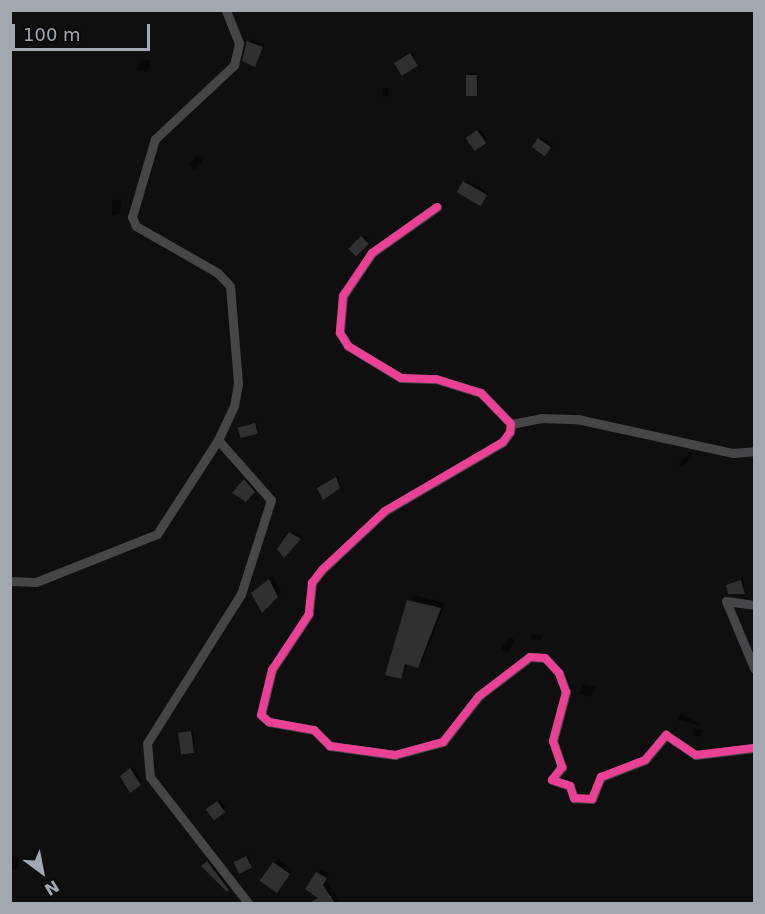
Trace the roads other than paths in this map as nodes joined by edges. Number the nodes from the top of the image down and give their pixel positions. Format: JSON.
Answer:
{"nodes":[{"id":1,"x":226,"y":10,"type":"edge"},
{"id":2,"x":437,"y":207,"type":"dead end"},
{"id":3,"x":511,"y":424,"type":"junction"},
{"id":4,"x":218,"y":440,"type":"junction"},
{"id":5,"x":754,"y":451,"type":"edge"},
{"id":6,"x":10,"y":581,"type":"edge"},
{"id":7,"x":754,"y":605,"type":"edge"},
{"id":8,"x":754,"y":668,"type":"edge"},
{"id":9,"x":754,"y":748,"type":"edge"},
{"id":10,"x":249,"y":903,"type":"edge"}],
"edges":[{"from":1,"to":4,"type":"street"},
{"from":2,"to":3,"type":"street"},
{"from":3,"to":5,"type":"street"},
{"from":3,"to":9,"type":"street"},
{"from":4,"to":6,"type":"street"},
{"from":4,"to":10,"type":"street"},
{"from":7,"to":8,"type":"street"}]}
